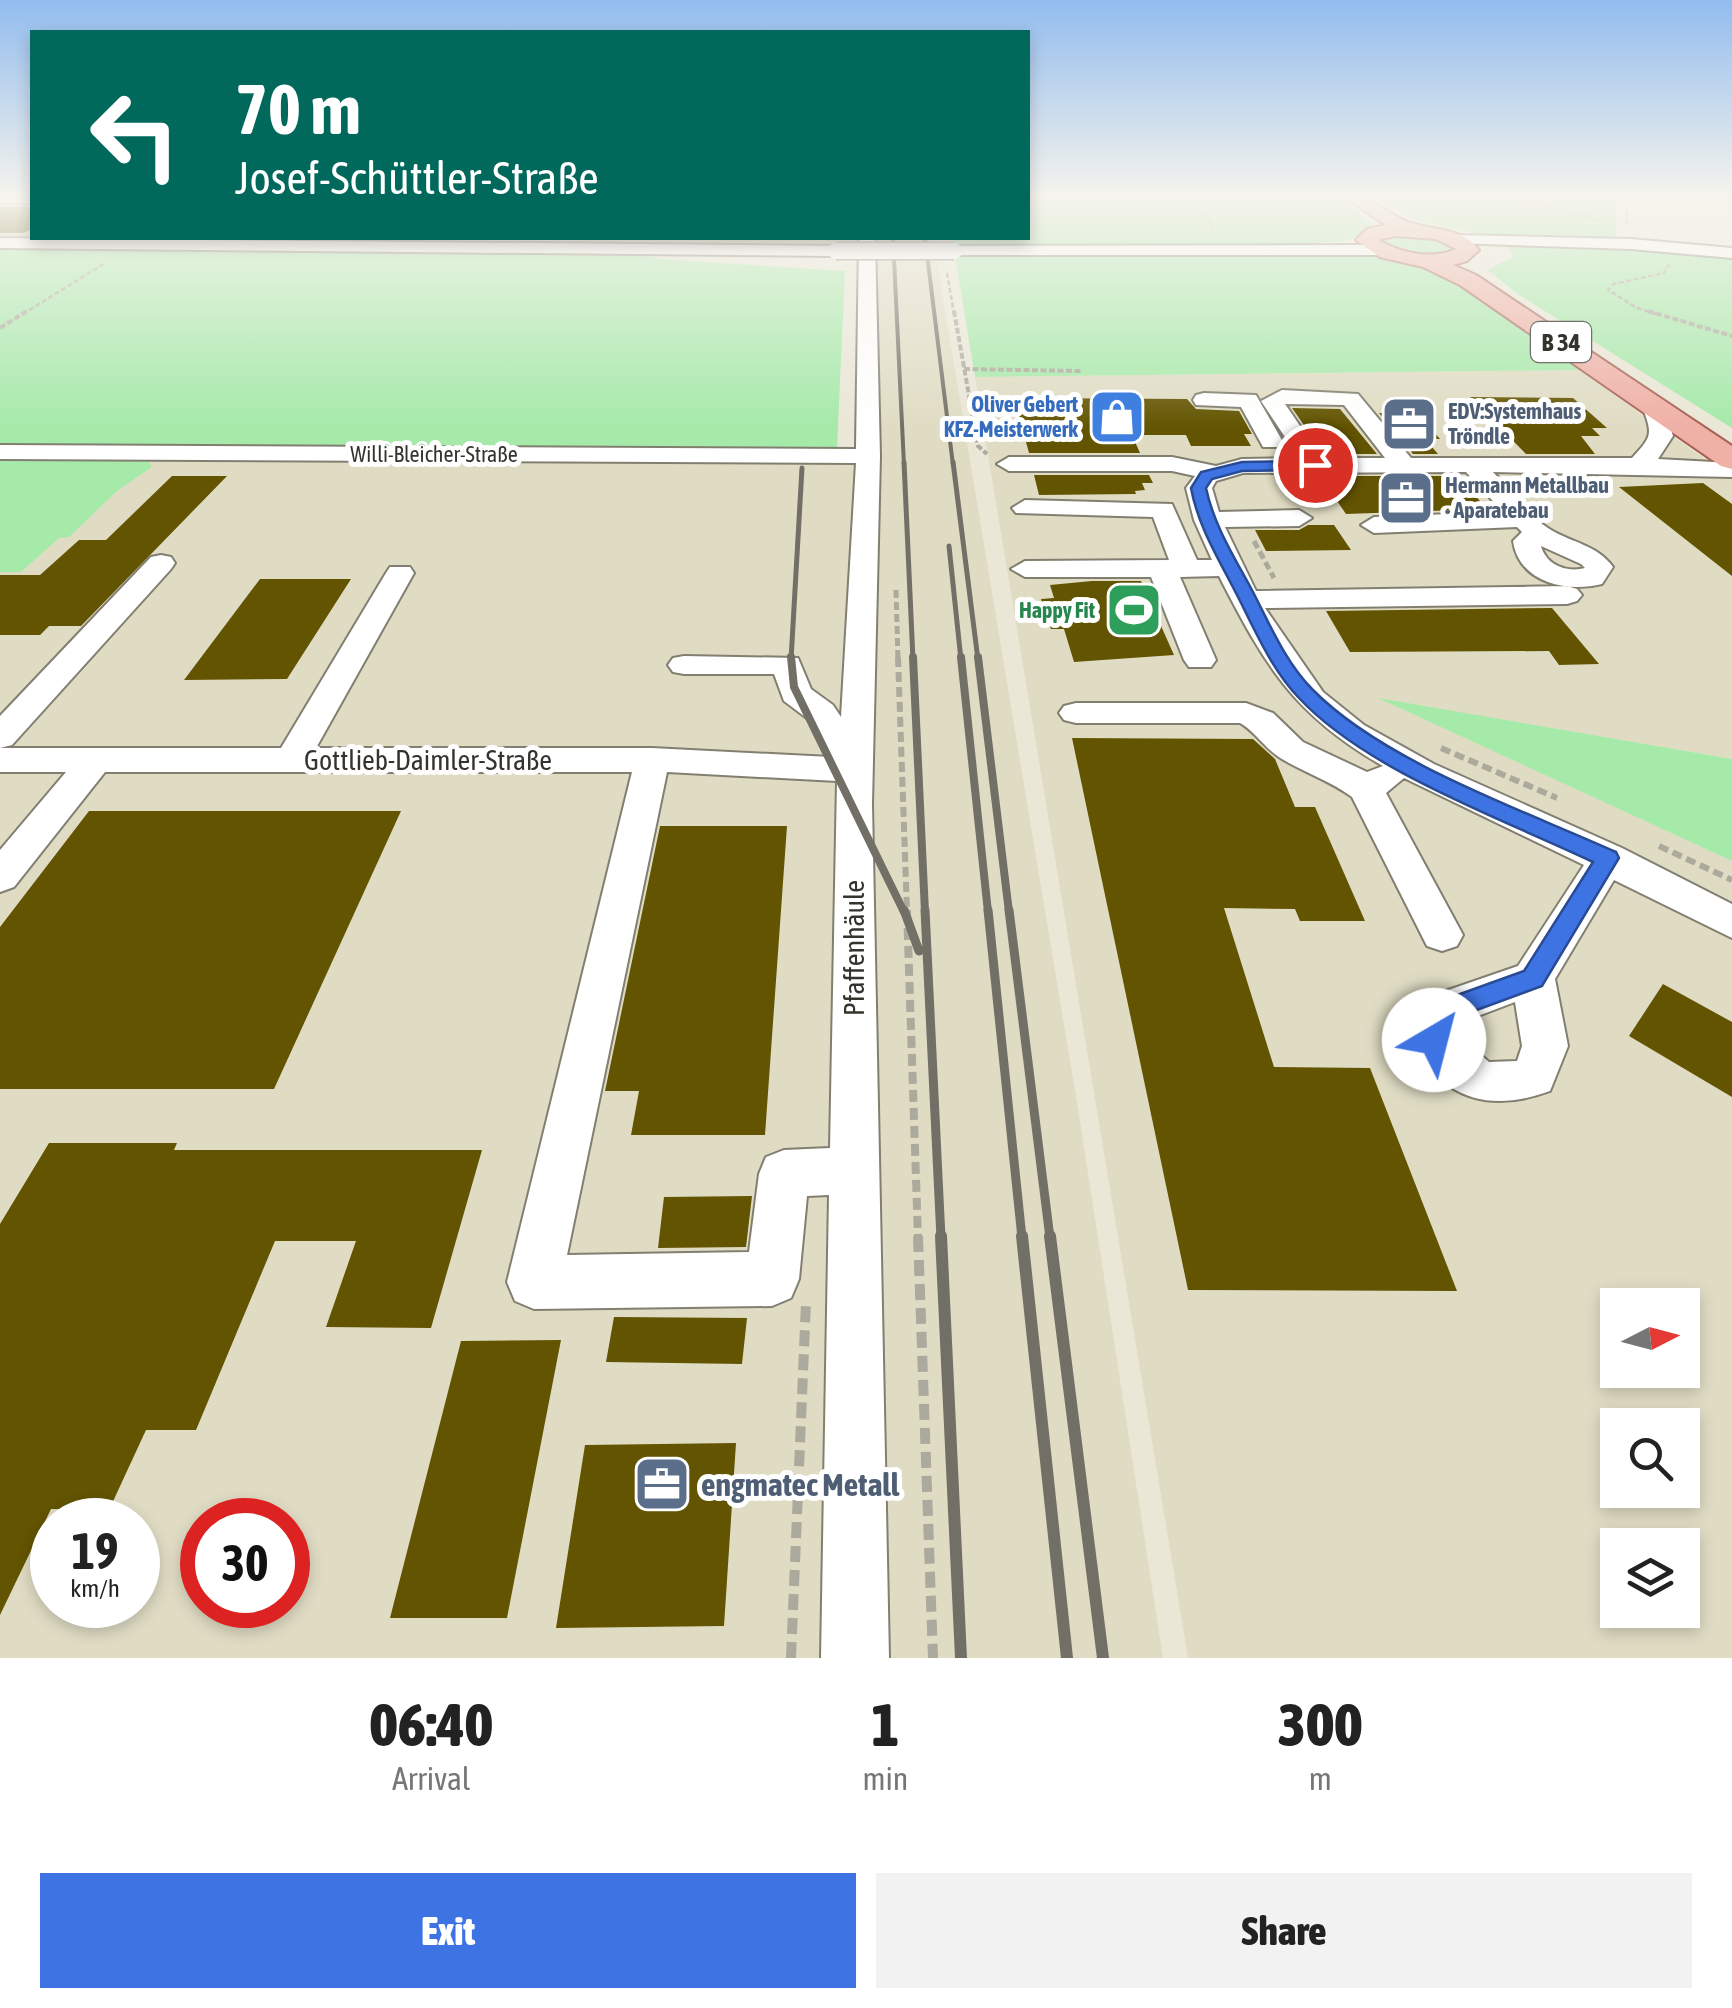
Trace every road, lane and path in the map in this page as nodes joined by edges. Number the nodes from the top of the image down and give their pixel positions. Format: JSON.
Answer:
{"nodes":[{"id":1,"x":91,"y":273,"type":"edge"},
{"id":2,"x":859,"y":273,"type":"edge"},
{"id":3,"x":947,"y":273,"type":"edge"},
{"id":4,"x":1454,"y":273,"type":"edge"},
{"id":5,"x":1466,"y":273,"type":"edge"},
{"id":6,"x":1662,"y":273,"type":"edge"},
{"id":7,"x":1468,"y":280,"type":"junction"},
{"id":8,"x":0,"y":328,"type":"edge"},
{"id":9,"x":1732,"y":336,"type":"edge"},
{"id":10,"x":964,"y":369,"type":"junction"},
{"id":11,"x":1081,"y":371,"type":"dead end"},
{"id":12,"x":1204,"y":400,"type":"dead end"},
{"id":13,"x":1654,"y":406,"type":"junction"},
{"id":14,"x":0,"y":452,"type":"edge"},
{"id":15,"x":868,"y":456,"type":"junction"},
{"id":16,"x":1644,"y":459,"type":"junction"},
{"id":17,"x":1471,"y":463,"type":"junction"},
{"id":18,"x":1009,"y":464,"type":"joint"},
{"id":19,"x":1403,"y":464,"type":"junction"},
{"id":20,"x":1597,"y":464,"type":"junction"},
{"id":21,"x":1300,"y":465,"type":"junction"},
{"id":22,"x":1732,"y":465,"type":"edge"},
{"id":23,"x":1215,"y":472,"type":"junction"},
{"id":24,"x":1025,"y":508,"type":"dead end"},
{"id":25,"x":1299,"y":518,"type":"dead end"},
{"id":26,"x":1207,"y":520,"type":"junction"},
{"id":27,"x":1374,"y":525,"type":"dead end"},
{"id":28,"x":161,"y":563,"type":"dead end"},
{"id":29,"x":1174,"y":568,"type":"junction"},
{"id":30,"x":1232,"y":568,"type":"junction"},
{"id":31,"x":1025,"y":569,"type":"dead end"},
{"id":32,"x":400,"y":573,"type":"dead end"},
{"id":33,"x":896,"y":588,"type":"dead end"},
{"id":34,"x":1568,"y":595,"type":"dead end"},
{"id":35,"x":1248,"y":600,"type":"junction"},
{"id":36,"x":1200,"y":660,"type":"dead end"},
{"id":37,"x":684,"y":665,"type":"dead end"},
{"id":38,"x":12,"y":710,"type":"edge"},
{"id":39,"x":1076,"y":713,"type":"dead end"},
{"id":40,"x":0,"y":737,"type":"edge"},
{"id":41,"x":0,"y":760,"type":"edge"},
{"id":42,"x":95,"y":760,"type":"junction"},
{"id":43,"x":292,"y":760,"type":"junction"},
{"id":44,"x":652,"y":760,"type":"junction"},
{"id":45,"x":1407,"y":765,"type":"junction"},
{"id":46,"x":856,"y":770,"type":"junction"},
{"id":47,"x":1366,"y":789,"type":"junction"},
{"id":48,"x":1608,"y":858,"type":"junction"},
{"id":49,"x":0,"y":877,"type":"edge"},
{"id":50,"x":1732,"y":922,"type":"edge"},
{"id":51,"x":1442,"y":935,"type":"dead end"},
{"id":52,"x":1533,"y":978,"type":"dead end"},
{"id":53,"x":855,"y":1170,"type":"junction"},
{"id":54,"x":856,"y":1658,"type":"edge"},
{"id":55,"x":933,"y":1658,"type":"edge"}],
"edges":[{"from":1,"to":8,"type":"path"},
{"from":2,"to":15,"type":"street","name":"Pfaffenhäule"},
{"from":3,"to":10,"type":"path"},
{"from":4,"to":7,"type":"main road","number":"B 34"},
{"from":5,"to":7,"type":"main road","number":"B 34"},
{"from":6,"to":9,"type":"path"},
{"from":7,"to":13,"type":"main road","number":"B 34"},
{"from":10,"to":11,"type":"path"},
{"from":10,"to":18,"type":"path"},
{"from":12,"to":21,"type":"street"},
{"from":13,"to":16,"type":"street"},
{"from":13,"to":22,"type":"main road","number":"B 34"},
{"from":14,"to":15,"type":"street","name":"Willi-Bleicher-Straße"},
{"from":15,"to":46,"type":"street","name":"Pfaffenhäule"},
{"from":16,"to":20,"type":"street"},
{"from":16,"to":22,"type":"street"},
{"from":17,"to":19,"type":"street"},
{"from":17,"to":20,"type":"street"},
{"from":17,"to":27,"type":"street"},
{"from":18,"to":23,"type":"street"},
{"from":19,"to":21,"type":"street"},
{"from":19,"to":21,"type":"street"},
{"from":20,"to":22,"type":"street"},
{"from":21,"to":23,"type":"street"},
{"from":23,"to":26,"type":"street"},
{"from":24,"to":29,"type":"street"},
{"from":25,"to":26,"type":"street"},
{"from":26,"to":30,"type":"street"},
{"from":28,"to":38,"type":"street"},
{"from":29,"to":30,"type":"street"},
{"from":29,"to":31,"type":"street"},
{"from":29,"to":36,"type":"street"},
{"from":30,"to":35,"type":"street"},
{"from":32,"to":43,"type":"street"},
{"from":33,"to":55,"type":"path"},
{"from":34,"to":35,"type":"street"},
{"from":35,"to":45,"type":"street"},
{"from":37,"to":46,"type":"street"},
{"from":38,"to":40,"type":"street"},
{"from":39,"to":47,"type":"street"},
{"from":41,"to":42,"type":"street","name":"Gottlieb-Daimler-Straße"},
{"from":42,"to":43,"type":"street","name":"Gottlieb-Daimler-Straße"},
{"from":42,"to":49,"type":"street"},
{"from":43,"to":44,"type":"street","name":"Gottlieb-Daimler-Straße"},
{"from":44,"to":46,"type":"street","name":"Gottlieb-Daimler-Straße"},
{"from":44,"to":53,"type":"street"},
{"from":45,"to":47,"type":"street"},
{"from":45,"to":48,"type":"street"},
{"from":46,"to":53,"type":"street","name":"Pfaffenhäule"},
{"from":47,"to":51,"type":"street"},
{"from":48,"to":50,"type":"street"},
{"from":48,"to":52,"type":"street"},
{"from":53,"to":54,"type":"street","name":"Pfaffenhäule"}]}
